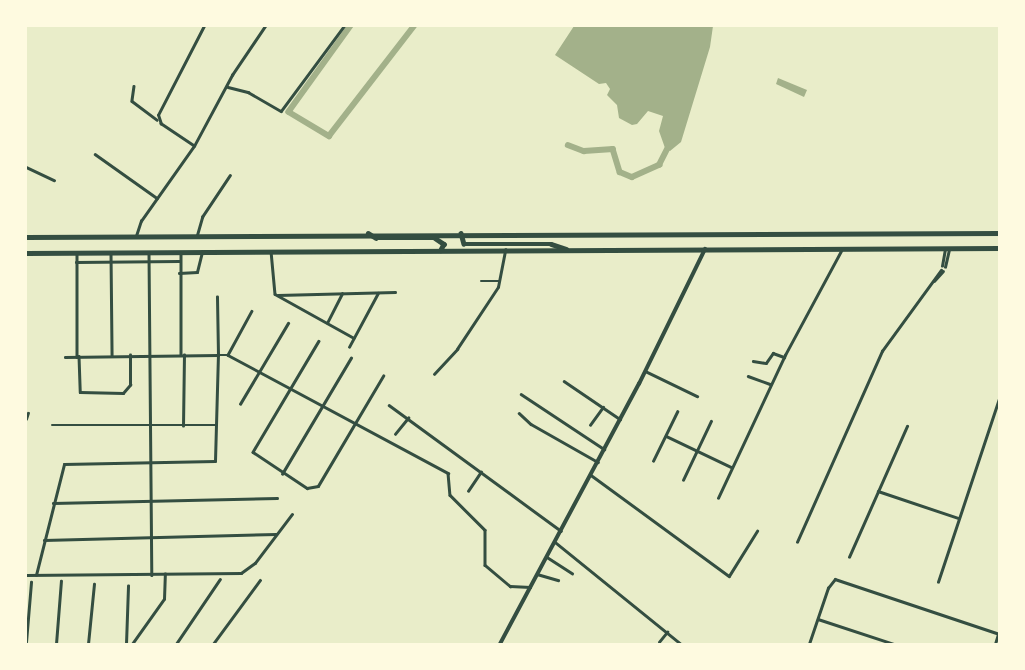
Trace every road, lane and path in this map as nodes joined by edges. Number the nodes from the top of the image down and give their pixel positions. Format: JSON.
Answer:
{"nodes":[{"id":1,"x":204,"y":26,"type":"edge"},
{"id":2,"x":265,"y":26,"type":"edge"},
{"id":3,"x":344,"y":26,"type":"edge"},
{"id":4,"x":134,"y":86,"type":"dead end"},
{"id":5,"x":228,"y":87,"type":"junction"},
{"id":6,"x":157,"y":121,"type":"junction"},
{"id":7,"x":194,"y":146,"type":"junction"},
{"id":8,"x":95,"y":154,"type":"dead end"},
{"id":9,"x":26,"y":167,"type":"edge"},
{"id":10,"x":230,"y":175,"type":"dead end"},
{"id":11,"x":54,"y":180,"type":"dead end"},
{"id":12,"x":157,"y":198,"type":"junction"},
{"id":13,"x":368,"y":233,"type":"junction"},
{"id":14,"x":461,"y":233,"type":"junction"},
{"id":15,"x":999,"y":234,"type":"edge"},
{"id":16,"x":197,"y":235,"type":"junction"},
{"id":17,"x":136,"y":236,"type":"junction"},
{"id":18,"x":26,"y":237,"type":"edge"},
{"id":19,"x":999,"y":248,"type":"edge"},
{"id":20,"x":566,"y":249,"type":"junction"},
{"id":21,"x":705,"y":249,"type":"junction"},
{"id":22,"x":842,"y":249,"type":"junction"},
{"id":23,"x":947,"y":249,"type":"junction"},
{"id":24,"x":441,"y":250,"type":"junction"},
{"id":25,"x":506,"y":250,"type":"junction"},
{"id":26,"x":271,"y":251,"type":"junction"},
{"id":27,"x":111,"y":252,"type":"junction"},
{"id":28,"x":149,"y":252,"type":"junction"},
{"id":29,"x":181,"y":252,"type":"junction"},
{"id":30,"x":202,"y":252,"type":"junction"},
{"id":31,"x":26,"y":253,"type":"edge"},
{"id":32,"x":77,"y":253,"type":"junction"},
{"id":33,"x":179,"y":261,"type":"junction"},
{"id":34,"x":76,"y":262,"type":"junction"},
{"id":35,"x":112,"y":262,"type":"junction"},
{"id":36,"x":147,"y":262,"type":"junction"},
{"id":37,"x":179,"y":273,"type":"junction"},
{"id":38,"x":481,"y":281,"type":"dead end"},
{"id":39,"x":500,"y":281,"type":"junction"},
{"id":40,"x":378,"y":292,"type":"junction"},
{"id":41,"x":395,"y":292,"type":"dead end"},
{"id":42,"x":342,"y":293,"type":"junction"},
{"id":43,"x":277,"y":296,"type":"junction"},
{"id":44,"x":217,"y":297,"type":"dead end"},
{"id":45,"x":252,"y":311,"type":"dead end"},
{"id":46,"x":288,"y":323,"type":"dead end"},
{"id":47,"x":327,"y":323,"type":"junction"},
{"id":48,"x":354,"y":338,"type":"junction"},
{"id":49,"x":319,"y":341,"type":"dead end"},
{"id":50,"x":349,"y":347,"type":"dead end"},
{"id":51,"x":112,"y":355,"type":"junction"},
{"id":52,"x":130,"y":355,"type":"junction"},
{"id":53,"x":149,"y":355,"type":"junction"},
{"id":54,"x":183,"y":355,"type":"junction"},
{"id":55,"x":218,"y":355,"type":"junction"},
{"id":56,"x":228,"y":355,"type":"junction"},
{"id":57,"x":78,"y":356,"type":"junction"},
{"id":58,"x":65,"y":357,"type":"dead end"},
{"id":59,"x":784,"y":357,"type":"junction"},
{"id":60,"x":351,"y":358,"type":"dead end"},
{"id":61,"x":753,"y":361,"type":"dead end"},
{"id":62,"x":260,"y":371,"type":"junction"},
{"id":63,"x":645,"y":371,"type":"junction"},
{"id":64,"x":434,"y":374,"type":"dead end"},
{"id":65,"x":383,"y":376,"type":"dead end"},
{"id":66,"x":748,"y":376,"type":"dead end"},
{"id":67,"x":564,"y":381,"type":"dead end"},
{"id":68,"x":770,"y":384,"type":"junction"},
{"id":69,"x":290,"y":388,"type":"junction"},
{"id":70,"x":521,"y":394,"type":"dead end"},
{"id":71,"x":697,"y":396,"type":"dead end"},
{"id":72,"x":999,"y":399,"type":"edge"},
{"id":73,"x":240,"y":404,"type":"dead end"},
{"id":74,"x":389,"y":405,"type":"dead end"},
{"id":75,"x":321,"y":406,"type":"junction"},
{"id":76,"x":603,"y":407,"type":"junction"},
{"id":77,"x":677,"y":412,"type":"dead end"},
{"id":78,"x":28,"y":413,"type":"dead end"},
{"id":79,"x":519,"y":413,"type":"dead end"},
{"id":80,"x":408,"y":418,"type":"junction"},
{"id":81,"x":26,"y":419,"type":"edge"},
{"id":82,"x":620,"y":419,"type":"junction"},
{"id":83,"x":711,"y":422,"type":"dead end"},
{"id":84,"x":52,"y":425,"type":"dead end"},
{"id":85,"x":150,"y":425,"type":"junction"},
{"id":86,"x":217,"y":425,"type":"junction"},
{"id":87,"x":354,"y":425,"type":"junction"},
{"id":88,"x":590,"y":425,"type":"dead end"},
{"id":89,"x":183,"y":426,"type":"junction"},
{"id":90,"x":907,"y":426,"type":"dead end"},
{"id":91,"x":395,"y":434,"type":"dead end"},
{"id":92,"x":666,"y":436,"type":"junction"},
{"id":93,"x":605,"y":449,"type":"junction"},
{"id":94,"x":696,"y":452,"type":"junction"},
{"id":95,"x":653,"y":461,"type":"dead end"},
{"id":96,"x":598,"y":462,"type":"junction"},
{"id":97,"x":150,"y":464,"type":"junction"},
{"id":98,"x":731,"y":467,"type":"junction"},
{"id":99,"x":481,"y":472,"type":"junction"},
{"id":100,"x":282,"y":474,"type":"junction"},
{"id":101,"x":591,"y":475,"type":"junction"},
{"id":102,"x":683,"y":480,"type":"dead end"},
{"id":103,"x":468,"y":491,"type":"dead end"},
{"id":104,"x":878,"y":491,"type":"junction"},
{"id":105,"x":278,"y":498,"type":"dead end"},
{"id":106,"x":718,"y":498,"type":"dead end"},
{"id":107,"x":151,"y":500,"type":"junction"},
{"id":108,"x":53,"y":503,"type":"junction"},
{"id":109,"x":292,"y":514,"type":"dead end"},
{"id":110,"x":958,"y":518,"type":"junction"},
{"id":111,"x":561,"y":531,"type":"junction"},
{"id":112,"x":757,"y":531,"type":"dead end"},
{"id":113,"x":276,"y":534,"type":"junction"},
{"id":114,"x":152,"y":538,"type":"junction"},
{"id":115,"x":44,"y":540,"type":"junction"},
{"id":116,"x":555,"y":542,"type":"junction"},
{"id":117,"x":797,"y":542,"type":"dead end"},
{"id":118,"x":547,"y":557,"type":"junction"},
{"id":119,"x":849,"y":557,"type":"dead end"},
{"id":120,"x":572,"y":573,"type":"dead end"},
{"id":121,"x":165,"y":574,"type":"junction"},
{"id":122,"x":537,"y":574,"type":"junction"},
{"id":123,"x":26,"y":575,"type":"edge"},
{"id":124,"x":36,"y":575,"type":"junction"},
{"id":125,"x":152,"y":575,"type":"junction"},
{"id":126,"x":220,"y":579,"type":"dead end"},
{"id":127,"x":260,"y":580,"type":"dead end"},
{"id":128,"x":558,"y":580,"type":"dead end"},
{"id":129,"x":61,"y":581,"type":"dead end"},
{"id":130,"x":31,"y":582,"type":"dead end"},
{"id":131,"x":938,"y":582,"type":"dead end"},
{"id":132,"x":94,"y":584,"type":"dead end"},
{"id":133,"x":128,"y":586,"type":"dead end"},
{"id":134,"x":530,"y":587,"type":"junction"},
{"id":135,"x":818,"y":619,"type":"junction"},
{"id":136,"x":666,"y":632,"type":"junction"},
{"id":137,"x":999,"y":634,"type":"edge"},
{"id":138,"x":880,"y":639,"type":"junction"},
{"id":139,"x":26,"y":642,"type":"edge"},
{"id":140,"x":659,"y":642,"type":"dead end"},
{"id":141,"x":56,"y":644,"type":"edge"},
{"id":142,"x":88,"y":644,"type":"edge"},
{"id":143,"x":126,"y":644,"type":"edge"},
{"id":144,"x":132,"y":644,"type":"edge"},
{"id":145,"x":176,"y":644,"type":"edge"},
{"id":146,"x":213,"y":644,"type":"edge"},
{"id":147,"x":500,"y":644,"type":"edge"},
{"id":148,"x":681,"y":644,"type":"edge"},
{"id":149,"x":809,"y":644,"type":"edge"},
{"id":150,"x":878,"y":644,"type":"edge"},
{"id":151,"x":894,"y":644,"type":"edge"},
{"id":152,"x":995,"y":644,"type":"edge"}],
"edges":[{"from":1,"to":6,"type":"street"},
{"from":2,"to":5,"type":"street"},
{"from":3,"to":5,"type":"street"},
{"from":4,"to":6,"type":"street"},
{"from":5,"to":7,"type":"street"},
{"from":6,"to":7,"type":"street"},
{"from":7,"to":12,"type":"street"},
{"from":8,"to":12,"type":"street"},
{"from":9,"to":11,"type":"street"},
{"from":10,"to":16,"type":"street"},
{"from":12,"to":17,"type":"street"},
{"from":13,"to":14,"type":"main road"},
{"from":13,"to":16,"type":"main road"},
{"from":13,"to":24,"type":"main road"},
{"from":14,"to":15,"type":"main road"},
{"from":14,"to":20,"type":"main road"},
{"from":16,"to":17,"type":"main road"},
{"from":17,"to":18,"type":"main road"},
{"from":19,"to":23,"type":"main road"},
{"from":20,"to":21,"type":"main road"},
{"from":20,"to":25,"type":"main road"},
{"from":21,"to":22,"type":"main road"},
{"from":21,"to":63,"type":"street"},
{"from":22,"to":23,"type":"main road"},
{"from":22,"to":59,"type":"street"},
{"from":23,"to":117,"type":"street"},
{"from":24,"to":25,"type":"main road"},
{"from":24,"to":26,"type":"main road"},
{"from":25,"to":39,"type":"street"},
{"from":26,"to":30,"type":"main road"},
{"from":26,"to":43,"type":"street"},
{"from":27,"to":28,"type":"main road"},
{"from":27,"to":32,"type":"main road"},
{"from":27,"to":35,"type":"street"},
{"from":28,"to":29,"type":"main road"},
{"from":28,"to":36,"type":"street"},
{"from":29,"to":30,"type":"main road"},
{"from":29,"to":33,"type":"street"},
{"from":30,"to":37,"type":"street"},
{"from":31,"to":32,"type":"main road"},
{"from":32,"to":34,"type":"street"},
{"from":33,"to":36,"type":"street"},
{"from":33,"to":37,"type":"street"},
{"from":34,"to":35,"type":"street"},
{"from":34,"to":57,"type":"street"},
{"from":35,"to":36,"type":"street"},
{"from":35,"to":51,"type":"street"},
{"from":36,"to":53,"type":"street"},
{"from":37,"to":54,"type":"street"},
{"from":38,"to":39,"type":"street"},
{"from":39,"to":64,"type":"street"},
{"from":40,"to":41,"type":"street"},
{"from":40,"to":42,"type":"street"},
{"from":40,"to":48,"type":"street"},
{"from":42,"to":43,"type":"street"},
{"from":42,"to":47,"type":"street"},
{"from":43,"to":47,"type":"street"},
{"from":44,"to":55,"type":"street"},
{"from":45,"to":56,"type":"street"},
{"from":46,"to":62,"type":"street"},
{"from":47,"to":48,"type":"street"},
{"from":48,"to":50,"type":"street"},
{"from":49,"to":69,"type":"street"},
{"from":51,"to":52,"type":"street"},
{"from":51,"to":57,"type":"street"},
{"from":52,"to":53,"type":"street"},
{"from":52,"to":57,"type":"street"},
{"from":53,"to":54,"type":"street"},
{"from":53,"to":85,"type":"street"},
{"from":54,"to":55,"type":"street"},
{"from":54,"to":89,"type":"street"},
{"from":55,"to":56,"type":"street"},
{"from":55,"to":86,"type":"street"},
{"from":56,"to":62,"type":"street"},
{"from":57,"to":58,"type":"street"},
{"from":59,"to":61,"type":"street"},
{"from":59,"to":68,"type":"street"},
{"from":60,"to":75,"type":"street"},
{"from":62,"to":69,"type":"street"},
{"from":62,"to":73,"type":"street"},
{"from":63,"to":71,"type":"street"},
{"from":63,"to":82,"type":"street"},
{"from":65,"to":87,"type":"street"},
{"from":66,"to":68,"type":"street"},
{"from":67,"to":76,"type":"street"},
{"from":68,"to":98,"type":"street"},
{"from":69,"to":75,"type":"street"},
{"from":69,"to":100,"type":"street"},
{"from":70,"to":93,"type":"street"},
{"from":72,"to":110,"type":"street"},
{"from":74,"to":80,"type":"street"},
{"from":75,"to":87,"type":"street"},
{"from":75,"to":100,"type":"street"},
{"from":76,"to":82,"type":"street"},
{"from":76,"to":88,"type":"street"},
{"from":77,"to":92,"type":"street"},
{"from":78,"to":81,"type":"street"},
{"from":79,"to":96,"type":"street"},
{"from":80,"to":91,"type":"street"},
{"from":80,"to":99,"type":"street"},
{"from":82,"to":93,"type":"street"},
{"from":83,"to":94,"type":"street"},
{"from":84,"to":85,"type":"street"},
{"from":85,"to":89,"type":"street"},
{"from":85,"to":97,"type":"street"},
{"from":86,"to":89,"type":"street"},
{"from":86,"to":97,"type":"street"},
{"from":87,"to":100,"type":"street"},
{"from":87,"to":134,"type":"street"},
{"from":90,"to":104,"type":"street"},
{"from":92,"to":94,"type":"street"},
{"from":92,"to":95,"type":"street"},
{"from":93,"to":96,"type":"street"},
{"from":94,"to":98,"type":"street"},
{"from":94,"to":102,"type":"street"},
{"from":96,"to":101,"type":"street"},
{"from":97,"to":107,"type":"street"},
{"from":97,"to":108,"type":"street"},
{"from":98,"to":106,"type":"street"},
{"from":99,"to":103,"type":"street"},
{"from":99,"to":111,"type":"street"},
{"from":101,"to":111,"type":"street"},
{"from":101,"to":112,"type":"street"},
{"from":104,"to":110,"type":"street"},
{"from":104,"to":119,"type":"street"},
{"from":105,"to":107,"type":"street"},
{"from":107,"to":108,"type":"street"},
{"from":107,"to":114,"type":"street"},
{"from":108,"to":115,"type":"street"},
{"from":109,"to":113,"type":"street"},
{"from":110,"to":131,"type":"street"},
{"from":111,"to":116,"type":"street"},
{"from":113,"to":114,"type":"street"},
{"from":113,"to":121,"type":"street"},
{"from":114,"to":115,"type":"street"},
{"from":114,"to":125,"type":"street"},
{"from":115,"to":124,"type":"street"},
{"from":116,"to":118,"type":"street"},
{"from":116,"to":136,"type":"street"},
{"from":118,"to":120,"type":"street"},
{"from":118,"to":122,"type":"street"},
{"from":121,"to":125,"type":"street"},
{"from":121,"to":144,"type":"street"},
{"from":122,"to":128,"type":"street"},
{"from":122,"to":134,"type":"street"},
{"from":123,"to":124,"type":"street"},
{"from":124,"to":125,"type":"street"},
{"from":126,"to":145,"type":"street"},
{"from":127,"to":146,"type":"street"},
{"from":129,"to":141,"type":"street"},
{"from":130,"to":139,"type":"street"},
{"from":132,"to":142,"type":"street"},
{"from":133,"to":143,"type":"street"},
{"from":134,"to":147,"type":"street"},
{"from":135,"to":137,"type":"street"},
{"from":135,"to":138,"type":"street"},
{"from":135,"to":149,"type":"street"},
{"from":136,"to":140,"type":"street"},
{"from":136,"to":148,"type":"street"},
{"from":137,"to":152,"type":"street"},
{"from":138,"to":150,"type":"street"},
{"from":138,"to":151,"type":"street"}]}
